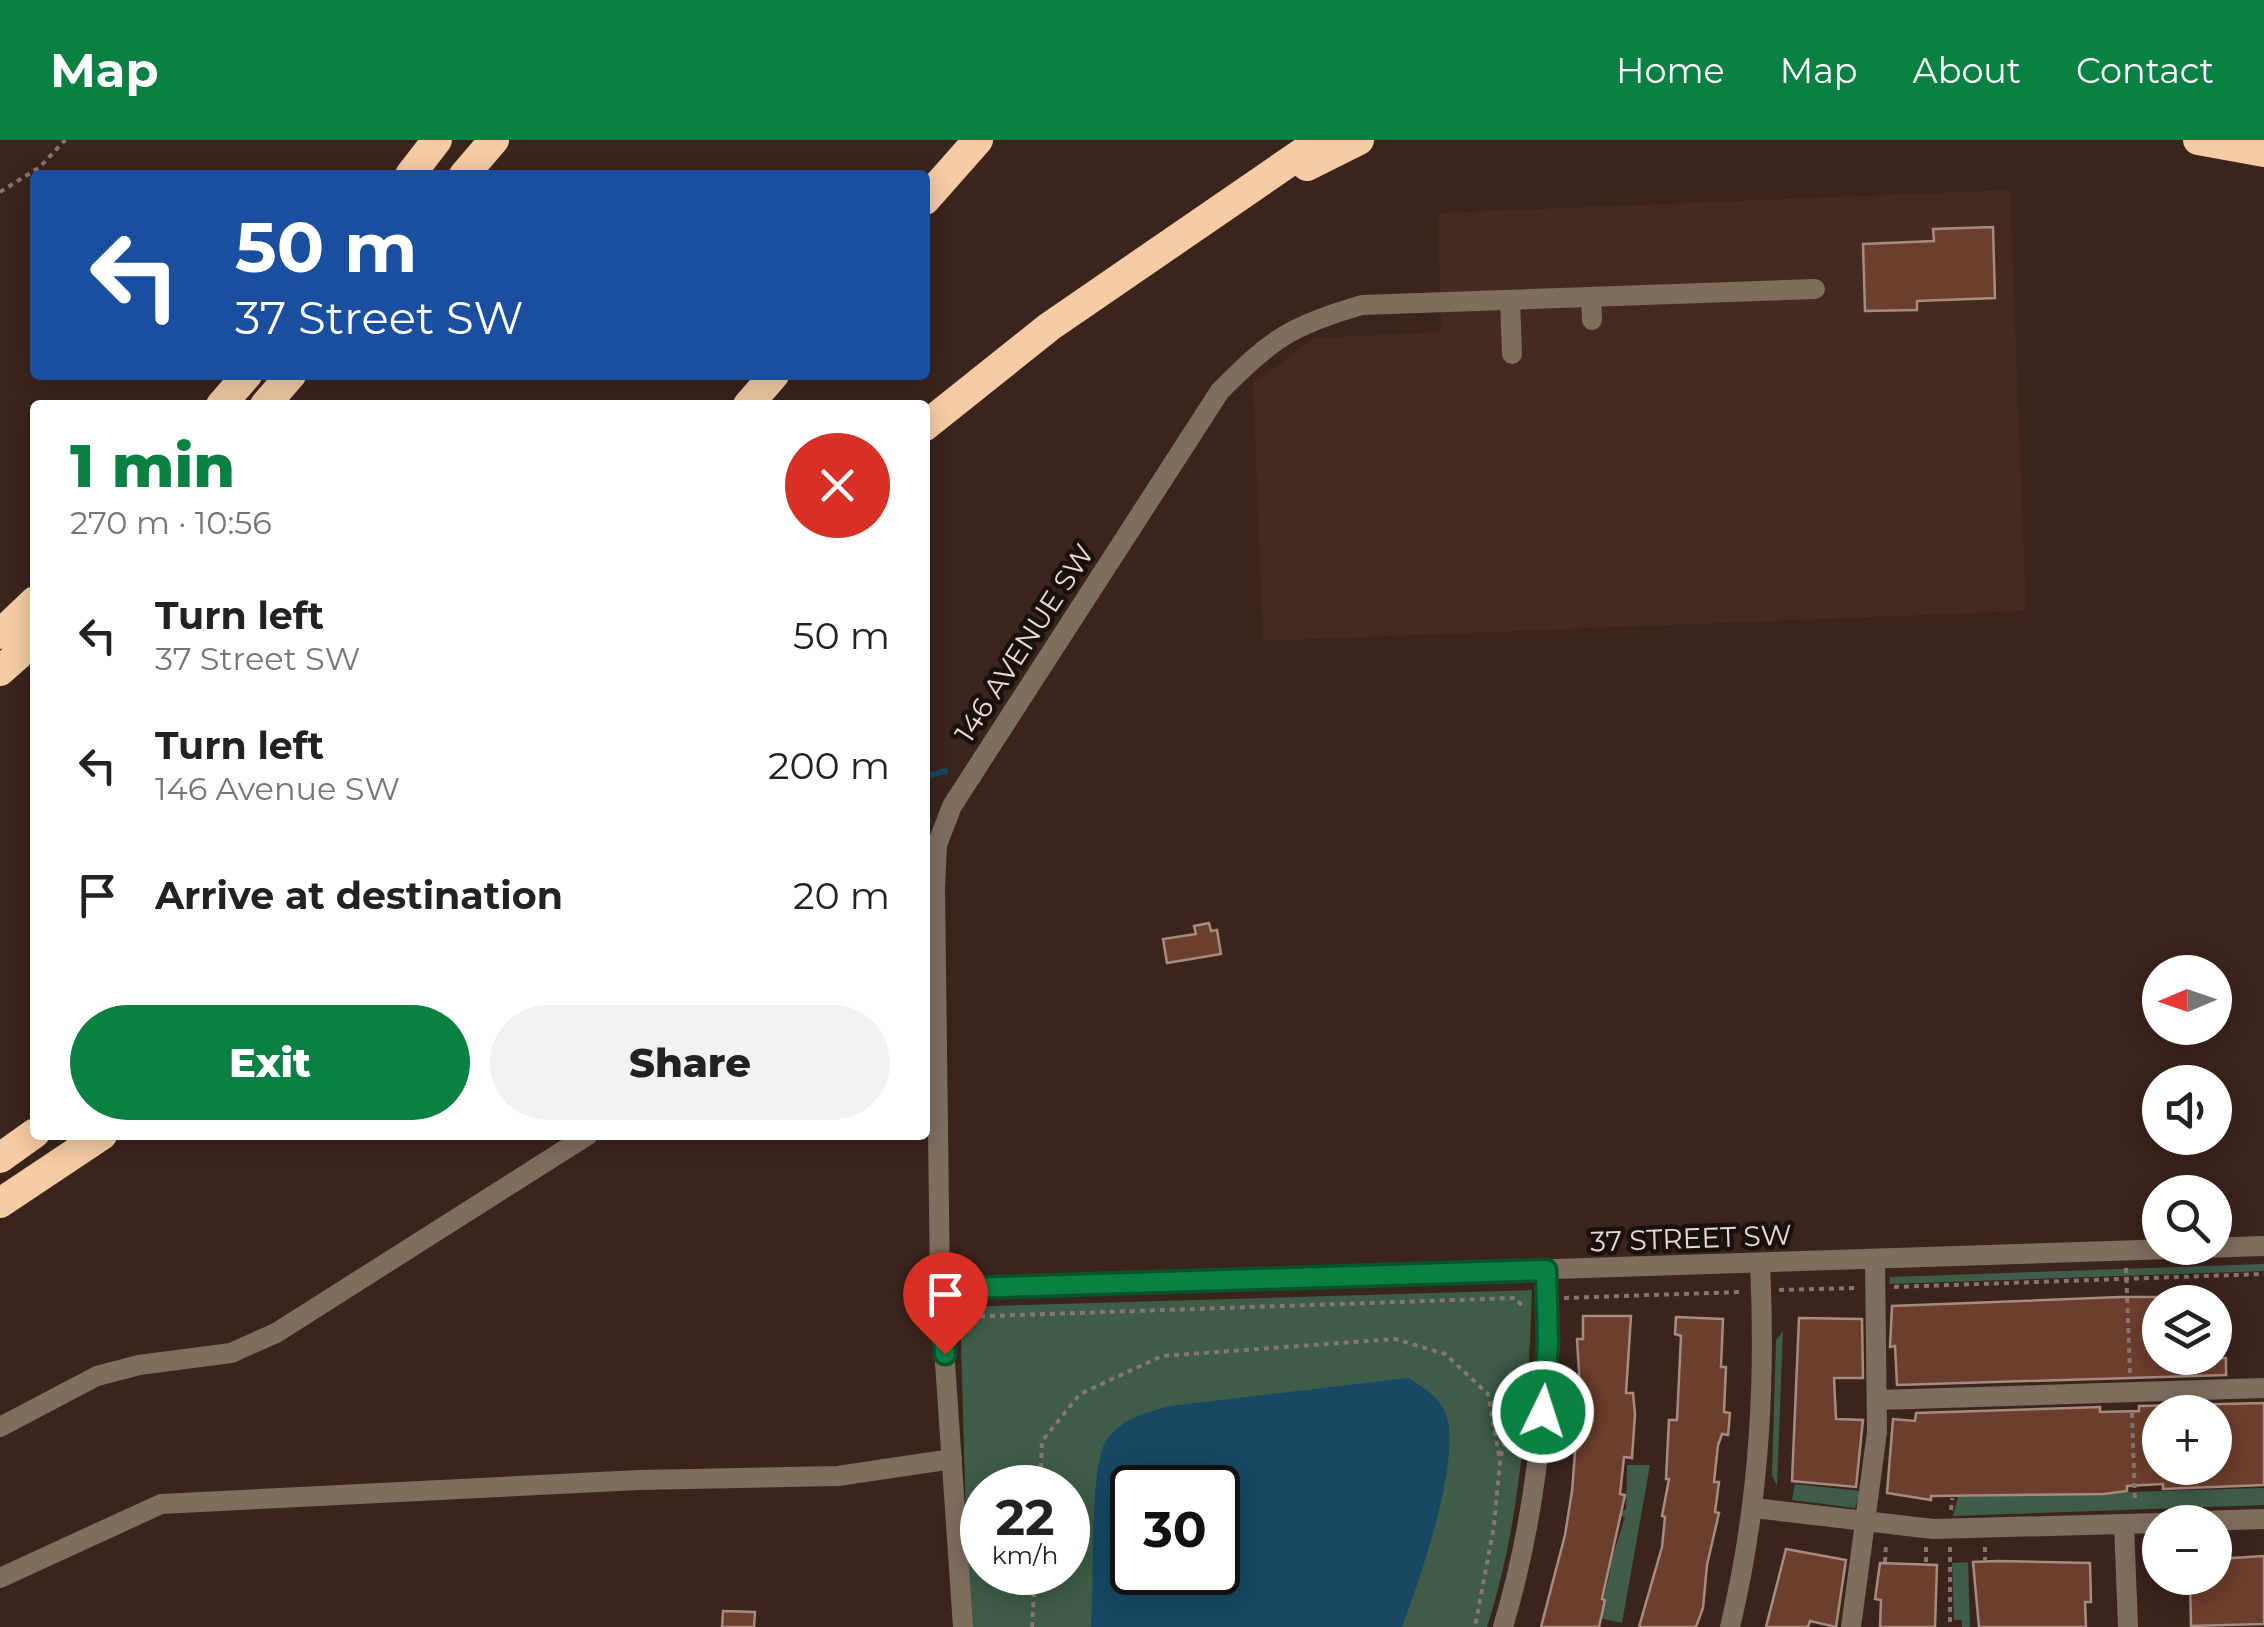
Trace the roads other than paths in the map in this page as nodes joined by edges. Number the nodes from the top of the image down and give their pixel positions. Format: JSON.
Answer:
{"nodes":[{"id":1,"x":494,"y":140,"type":"edge"},
{"id":2,"x":978,"y":140,"type":"edge"},
{"id":3,"x":1322,"y":140,"type":"edge"},
{"id":4,"x":1359,"y":140,"type":"edge"},
{"id":5,"x":2198,"y":140,"type":"edge"},
{"id":6,"x":2264,"y":152,"type":"edge"},
{"id":7,"x":468,"y":170,"type":"edge"},
{"id":8,"x":930,"y":194,"type":"edge"},
{"id":9,"x":1233,"y":204,"type":"junction"},
{"id":10,"x":1815,"y":289,"type":"dead end"},
{"id":11,"x":1591,"y":298,"type":"junction"},
{"id":12,"x":1510,"y":300,"type":"junction"},
{"id":13,"x":1592,"y":320,"type":"dead end"},
{"id":14,"x":1512,"y":354,"type":"dead end"},
{"id":15,"x":243,"y":380,"type":"edge"},
{"id":16,"x":288,"y":380,"type":"edge"},
{"id":17,"x":770,"y":380,"type":"edge"},
{"id":18,"x":226,"y":400,"type":"edge"},
{"id":19,"x":270,"y":400,"type":"edge"},
{"id":20,"x":752,"y":400,"type":"edge"},
{"id":21,"x":930,"y":422,"type":"edge"},
{"id":22,"x":30,"y":606,"type":"edge"},
{"id":23,"x":0,"y":634,"type":"edge"},
{"id":24,"x":30,"y":644,"type":"edge"},
{"id":25,"x":0,"y":671,"type":"edge"},
{"id":26,"x":937,"y":845,"type":"junction"},
{"id":27,"x":930,"y":858,"type":"edge"},
{"id":28,"x":30,"y":1137,"type":"edge"},
{"id":29,"x":94,"y":1140,"type":"edge"},
{"id":30,"x":580,"y":1140,"type":"edge"},
{"id":31,"x":0,"y":1158,"type":"edge"},
{"id":32,"x":0,"y":1203,"type":"edge"},
{"id":33,"x":2264,"y":1246,"type":"edge"},
{"id":34,"x":1875,"y":1260,"type":"junction"},
{"id":35,"x":1760,"y":1264,"type":"junction"},
{"id":36,"x":1546,"y":1270,"type":"junction"},
{"id":37,"x":940,"y":1289,"type":"junction"},
{"id":38,"x":2264,"y":1388,"type":"edge"},
{"id":39,"x":1878,"y":1400,"type":"junction"},
{"id":40,"x":0,"y":1427,"type":"edge"},
{"id":41,"x":952,"y":1459,"type":"junction"},
{"id":42,"x":1754,"y":1508,"type":"junction"},
{"id":43,"x":2264,"y":1519,"type":"edge"},
{"id":44,"x":2232,"y":1520,"type":"edge"},
{"id":45,"x":1866,"y":1523,"type":"junction"},
{"id":46,"x":2142,"y":1523,"type":"edge"},
{"id":47,"x":2124,"y":1524,"type":"junction"},
{"id":48,"x":0,"y":1578,"type":"edge"},
{"id":49,"x":964,"y":1627,"type":"edge"},
{"id":50,"x":1503,"y":1627,"type":"edge"},
{"id":51,"x":1730,"y":1627,"type":"edge"},
{"id":52,"x":1851,"y":1627,"type":"edge"},
{"id":53,"x":2128,"y":1627,"type":"edge"}],
"edges":[{"from":1,"to":7,"type":"highway"},
{"from":2,"to":8,"type":"highway"},
{"from":3,"to":9,"type":"highway"},
{"from":4,"to":9,"type":"highway"},
{"from":5,"to":6,"type":"highway"},
{"from":9,"to":21,"type":"highway"},
{"from":10,"to":11,"type":"street","name":"146 AVENUE SW"},
{"from":11,"to":12,"type":"street","name":"146 AVENUE SW"},
{"from":11,"to":13,"type":"street"},
{"from":12,"to":14,"type":"street"},
{"from":12,"to":26,"type":"street","name":"146 AVENUE SW"},
{"from":15,"to":18,"type":"highway"},
{"from":16,"to":19,"type":"highway"},
{"from":17,"to":20,"type":"highway"},
{"from":22,"to":23,"type":"highway"},
{"from":24,"to":25,"type":"highway"},
{"from":26,"to":27,"type":"street"},
{"from":26,"to":37,"type":"street","name":"146 AVENUE SW"},
{"from":28,"to":31,"type":"highway"},
{"from":29,"to":32,"type":"highway"},
{"from":30,"to":40,"type":"street"},
{"from":33,"to":34,"type":"street","name":"37 STREET SW"},
{"from":34,"to":35,"type":"street","name":"37 STREET SW"},
{"from":34,"to":39,"type":"street"},
{"from":35,"to":36,"type":"street","name":"37 STREET SW"},
{"from":35,"to":42,"type":"street"},
{"from":36,"to":37,"type":"street","name":"37 STREET SW"},
{"from":36,"to":50,"type":"street"},
{"from":37,"to":41,"type":"street","name":"146 AVENUE SW"},
{"from":38,"to":39,"type":"street"},
{"from":39,"to":45,"type":"street"},
{"from":41,"to":48,"type":"street"},
{"from":41,"to":49,"type":"street","name":"146 AVENUE SW"},
{"from":42,"to":45,"type":"street"},
{"from":42,"to":51,"type":"street"},
{"from":43,"to":44,"type":"street"},
{"from":45,"to":47,"type":"street"},
{"from":45,"to":52,"type":"street"},
{"from":46,"to":47,"type":"street"},
{"from":47,"to":53,"type":"street"}]}
